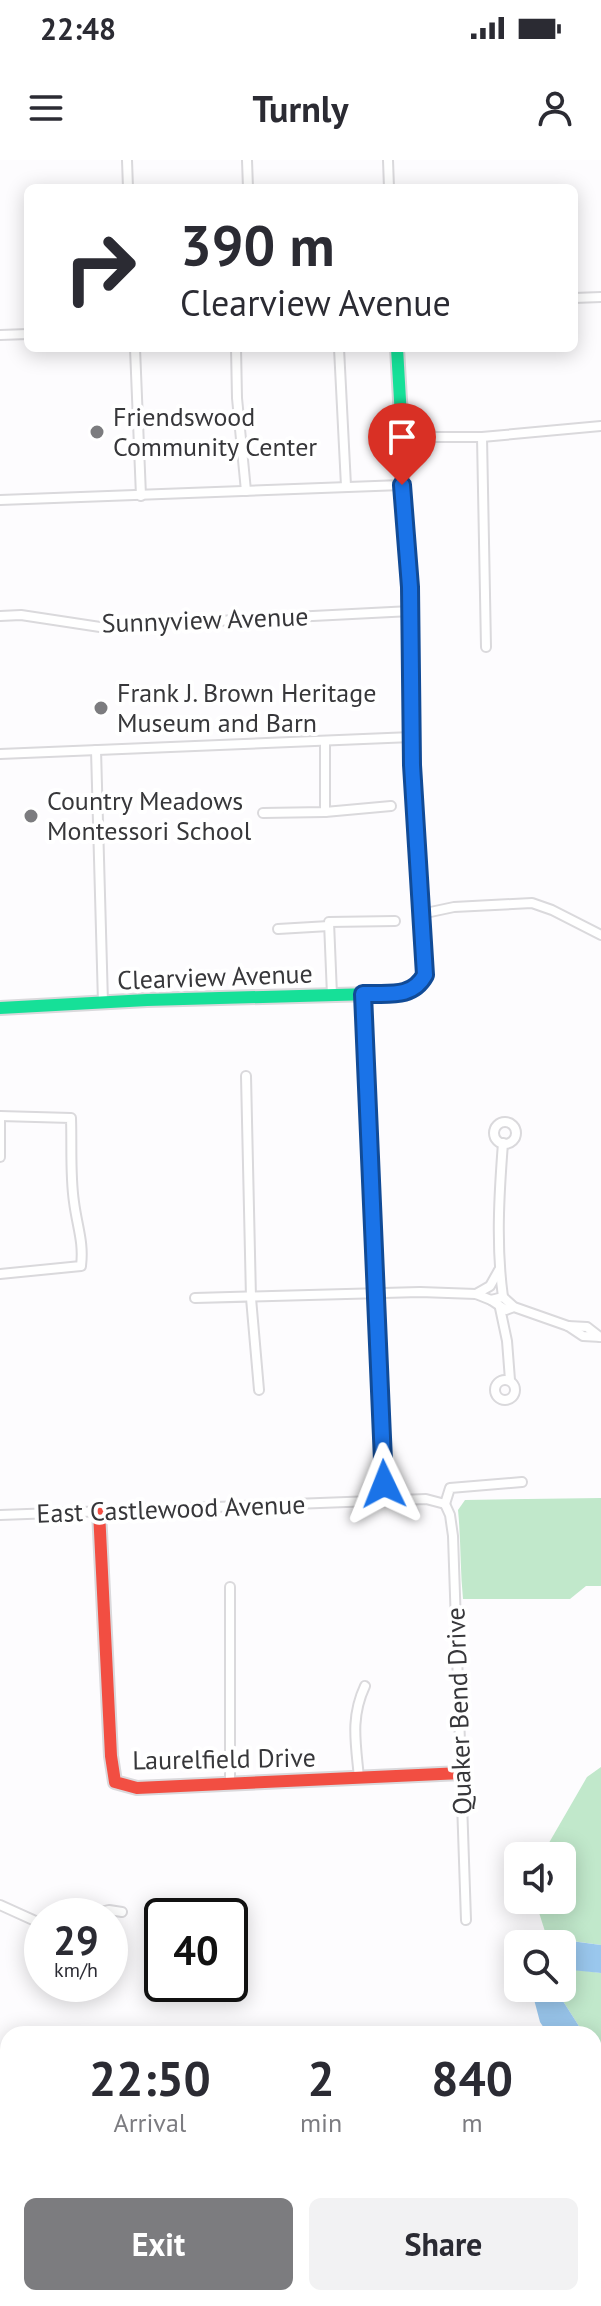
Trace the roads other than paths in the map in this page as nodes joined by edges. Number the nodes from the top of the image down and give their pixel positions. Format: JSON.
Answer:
{"nodes":[{"id":1,"x":127,"y":160,"type":"edge"},
{"id":2,"x":247,"y":160,"type":"edge"},
{"id":3,"x":388,"y":160,"type":"edge"},
{"id":4,"x":128,"y":184,"type":"edge"},
{"id":5,"x":248,"y":184,"type":"edge"},
{"id":6,"x":389,"y":184,"type":"edge"},
{"id":7,"x":601,"y":297,"type":"edge"},
{"id":8,"x":578,"y":298,"type":"edge"},
{"id":9,"x":24,"y":334,"type":"edge"},
{"id":10,"x":0,"y":335,"type":"edge"},
{"id":11,"x":135,"y":352,"type":"edge"},
{"id":12,"x":236,"y":352,"type":"edge"},
{"id":13,"x":339,"y":352,"type":"edge"},
{"id":14,"x":397,"y":352,"type":"edge"},
{"id":15,"x":601,"y":426,"type":"edge"},
{"id":16,"x":402,"y":437,"type":"junction"},
{"id":17,"x":482,"y":437,"type":"junction"},
{"id":18,"x":402,"y":485,"type":"junction"},
{"id":19,"x":346,"y":486,"type":"junction"},
{"id":20,"x":246,"y":491,"type":"junction"},
{"id":21,"x":141,"y":496,"type":"junction"},
{"id":22,"x":0,"y":500,"type":"edge"},
{"id":23,"x":411,"y":611,"type":"junction"},
{"id":24,"x":0,"y":616,"type":"edge"},
{"id":25,"x":486,"y":647,"type":"dead end"},
{"id":26,"x":412,"y":737,"type":"junction"},
{"id":27,"x":325,"y":741,"type":"junction"},
{"id":28,"x":96,"y":750,"type":"junction"},
{"id":29,"x":0,"y":754,"type":"edge"},
{"id":30,"x":391,"y":806,"type":"dead end"},
{"id":31,"x":325,"y":812,"type":"junction"},
{"id":32,"x":263,"y":813,"type":"dead end"},
{"id":33,"x":421,"y":914,"type":"junction"},
{"id":34,"x":395,"y":921,"type":"dead end"},
{"id":35,"x":329,"y":926,"type":"junction"},
{"id":36,"x":278,"y":929,"type":"dead end"},
{"id":37,"x":601,"y":935,"type":"edge"},
{"id":38,"x":363,"y":994,"type":"junction"},
{"id":39,"x":332,"y":995,"type":"junction"},
{"id":40,"x":103,"y":1003,"type":"junction"},
{"id":41,"x":0,"y":1008,"type":"edge"},
{"id":42,"x":246,"y":1076,"type":"dead end"},
{"id":43,"x":0,"y":1116,"type":"edge"},
{"id":44,"x":503,"y":1143,"type":"dead end"},
{"id":45,"x":0,"y":1157,"type":"edge"},
{"id":46,"x":500,"y":1270,"type":"junction"},
{"id":47,"x":0,"y":1274,"type":"edge"},
{"id":48,"x":377,"y":1293,"type":"junction"},
{"id":49,"x":476,"y":1294,"type":"junction"},
{"id":50,"x":503,"y":1297,"type":"junction"},
{"id":51,"x":195,"y":1298,"type":"dead end"},
{"id":52,"x":251,"y":1298,"type":"junction"},
{"id":53,"x":491,"y":1300,"type":"junction"},
{"id":54,"x":514,"y":1307,"type":"junction"},
{"id":55,"x":500,"y":1308,"type":"junction"},
{"id":56,"x":601,"y":1337,"type":"edge"},
{"id":57,"x":510,"y":1380,"type":"dead end"},
{"id":58,"x":259,"y":1390,"type":"dead end"},
{"id":59,"x":522,"y":1482,"type":"dead end"},
{"id":60,"x":384,"y":1484,"type":"dead end"},
{"id":61,"x":445,"y":1504,"type":"junction"},
{"id":62,"x":99,"y":1511,"type":"junction"},
{"id":63,"x":0,"y":1515,"type":"edge"},
{"id":64,"x":230,"y":1587,"type":"dead end"},
{"id":65,"x":365,"y":1686,"type":"dead end"},
{"id":66,"x":462,"y":1773,"type":"junction"},
{"id":67,"x":359,"y":1778,"type":"junction"},
{"id":68,"x":230,"y":1784,"type":"junction"},
{"id":69,"x":0,"y":1905,"type":"edge"},
{"id":70,"x":24,"y":1916,"type":"edge"},
{"id":71,"x":466,"y":1920,"type":"dead end"}],
"edges":[{"from":1,"to":4,"type":"street"},
{"from":2,"to":5,"type":"street"},
{"from":3,"to":6,"type":"street"},
{"from":7,"to":8,"type":"street"},
{"from":9,"to":10,"type":"street"},
{"from":11,"to":21,"type":"street"},
{"from":12,"to":20,"type":"street"},
{"from":13,"to":19,"type":"street"},
{"from":14,"to":16,"type":"street"},
{"from":15,"to":17,"type":"street"},
{"from":16,"to":17,"type":"street"},
{"from":16,"to":18,"type":"street"},
{"from":17,"to":25,"type":"street"},
{"from":18,"to":19,"type":"street"},
{"from":18,"to":23,"type":"street"},
{"from":19,"to":20,"type":"street"},
{"from":20,"to":21,"type":"street"},
{"from":21,"to":22,"type":"street"},
{"from":23,"to":24,"type":"street","name":"Sunnyview Avenue"},
{"from":23,"to":26,"type":"street"},
{"from":26,"to":27,"type":"street"},
{"from":26,"to":33,"type":"street"},
{"from":27,"to":28,"type":"street"},
{"from":27,"to":31,"type":"street"},
{"from":28,"to":29,"type":"street"},
{"from":28,"to":40,"type":"street"},
{"from":30,"to":31,"type":"street"},
{"from":31,"to":32,"type":"street"},
{"from":33,"to":37,"type":"street"},
{"from":33,"to":38,"type":"street","name":"Clearview Avenue"},
{"from":34,"to":35,"type":"street"},
{"from":35,"to":36,"type":"street"},
{"from":35,"to":39,"type":"street"},
{"from":38,"to":39,"type":"street","name":"Clearview Avenue"},
{"from":38,"to":48,"type":"street"},
{"from":39,"to":40,"type":"street","name":"Clearview Avenue"},
{"from":40,"to":41,"type":"street","name":"Clearview Avenue"},
{"from":42,"to":52,"type":"street"},
{"from":43,"to":45,"type":"street"},
{"from":43,"to":47,"type":"street"},
{"from":44,"to":46,"type":"street"},
{"from":46,"to":49,"type":"street"},
{"from":46,"to":50,"type":"street"},
{"from":48,"to":49,"type":"street"},
{"from":48,"to":52,"type":"street"},
{"from":48,"to":60,"type":"street"},
{"from":49,"to":53,"type":"street"},
{"from":50,"to":53,"type":"street"},
{"from":50,"to":54,"type":"street"},
{"from":51,"to":52,"type":"street"},
{"from":52,"to":58,"type":"street"},
{"from":53,"to":55,"type":"street"},
{"from":54,"to":55,"type":"street"},
{"from":54,"to":56,"type":"street"},
{"from":55,"to":57,"type":"street"},
{"from":59,"to":61,"type":"street"},
{"from":61,"to":62,"type":"street","name":"East Castlewood Avenue"},
{"from":61,"to":66,"type":"street","name":"Quaker Bend Drive"},
{"from":62,"to":63,"type":"street","name":"East Castlewood Avenue"},
{"from":62,"to":68,"type":"street","name":"Laurelfield Drive"},
{"from":64,"to":68,"type":"street"},
{"from":65,"to":67,"type":"street"},
{"from":66,"to":67,"type":"street","name":"Laurelfield Drive"},
{"from":66,"to":71,"type":"street","name":"Quaker Bend Drive"},
{"from":67,"to":68,"type":"street","name":"Laurelfield Drive"},
{"from":69,"to":70,"type":"street"}]}
